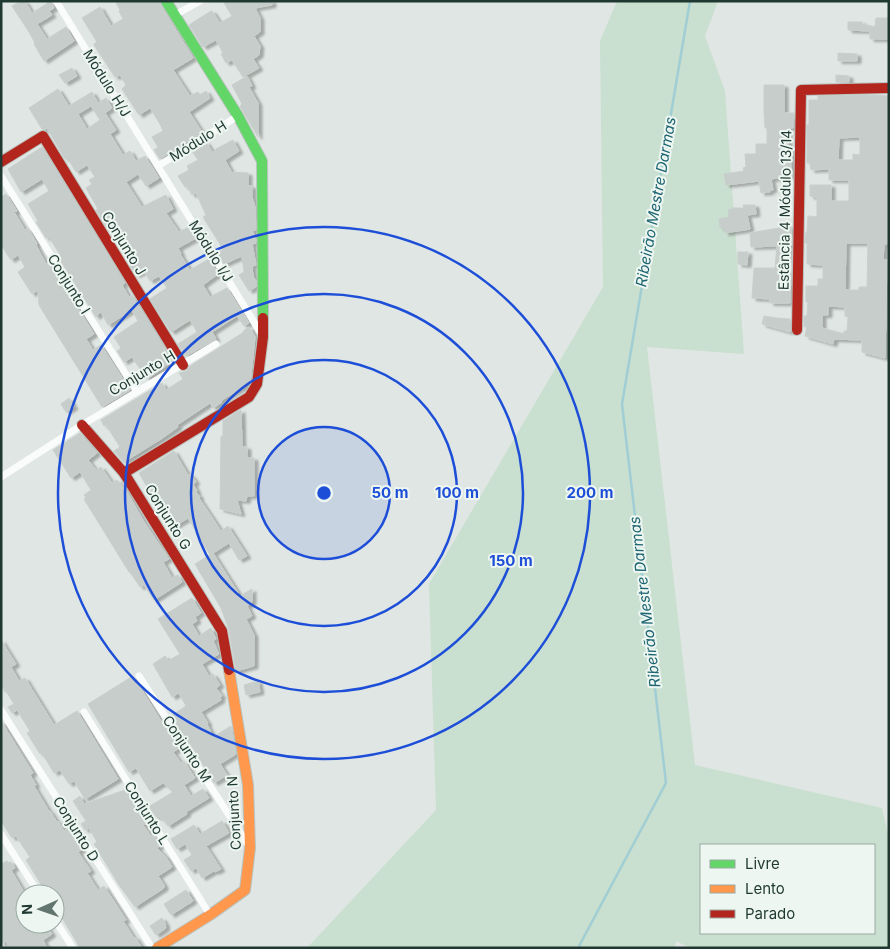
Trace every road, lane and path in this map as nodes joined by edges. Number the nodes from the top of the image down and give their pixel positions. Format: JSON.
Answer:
{"nodes":[{"id":1,"x":56,"y":1,"type":"edge"},
{"id":2,"x":166,"y":1,"type":"edge"},
{"id":3,"x":200,"y":1,"type":"edge"},
{"id":4,"x":175,"y":15,"type":"junction"},
{"id":5,"x":889,"y":88,"type":"edge"},
{"id":6,"x":238,"y":116,"type":"junction"},
{"id":7,"x":1,"y":162,"type":"edge"},
{"id":8,"x":158,"y":166,"type":"junction"},
{"id":9,"x":1,"y":176,"type":"edge"},
{"id":10,"x":797,"y":330,"type":"dead end"},
{"id":11,"x":263,"y":337,"type":"junction"},
{"id":12,"x":216,"y":344,"type":"dead end"},
{"id":13,"x":182,"y":364,"type":"junction"},
{"id":14,"x":137,"y":392,"type":"junction"},
{"id":15,"x":82,"y":425,"type":"junction"},
{"id":16,"x":124,"y":473,"type":"junction"},
{"id":17,"x":1,"y":477,"type":"edge"},
{"id":18,"x":222,"y":630,"type":"joint"},
{"id":19,"x":139,"y":676,"type":"dead end"},
{"id":20,"x":1,"y":710,"type":"edge"},
{"id":21,"x":84,"y":712,"type":"dead end"},
{"id":22,"x":1,"y":834,"type":"edge"},
{"id":23,"x":250,"y":848,"type":"junction"},
{"id":24,"x":33,"y":884,"type":"edge"},
{"id":25,"x":210,"y":915,"type":"junction"},
{"id":26,"x":64,"y":934,"type":"edge"},
{"id":27,"x":73,"y":948,"type":"edge"},
{"id":28,"x":152,"y":948,"type":"edge"},
{"id":29,"x":157,"y":948,"type":"edge"}],
"edges":[{"from":1,"to":8,"type":"street","name":"Módulo H/J"},
{"from":2,"to":4,"type":"street"},
{"from":3,"to":4,"type":"street"},
{"from":4,"to":6,"type":"street"},
{"from":5,"to":10,"type":"street","name":"Estância 4 Módulo 13/14"},
{"from":6,"to":8,"type":"street","name":"Módulo H"},
{"from":6,"to":11,"type":"street"},
{"from":7,"to":13,"type":"street","name":"Conjunto J"},
{"from":8,"to":11,"type":"street","name":"Módulo I/J"},
{"from":9,"to":14,"type":"street","name":"Conjunto I"},
{"from":11,"to":16,"type":"street"},
{"from":12,"to":13,"type":"street","name":"Conjunto H"},
{"from":13,"to":14,"type":"street","name":"Conjunto H"},
{"from":14,"to":15,"type":"street","name":"Conjunto H"},
{"from":15,"to":16,"type":"street","name":"Conjunto G"},
{"from":15,"to":17,"type":"street","name":"Conjunto H"},
{"from":16,"to":18,"type":"street","name":"Conjunto G"},
{"from":18,"to":23,"type":"street","name":"Conjunto N"},
{"from":19,"to":23,"type":"street","name":"Conjunto M"},
{"from":20,"to":28,"type":"street","name":"Conjunto D"},
{"from":21,"to":25,"type":"street","name":"Conjunto L"},
{"from":22,"to":24,"type":"street"},
{"from":23,"to":25,"type":"street","name":"Conjunto N"},
{"from":25,"to":29,"type":"street","name":"Conjunto N"},
{"from":26,"to":27,"type":"street"}]}
